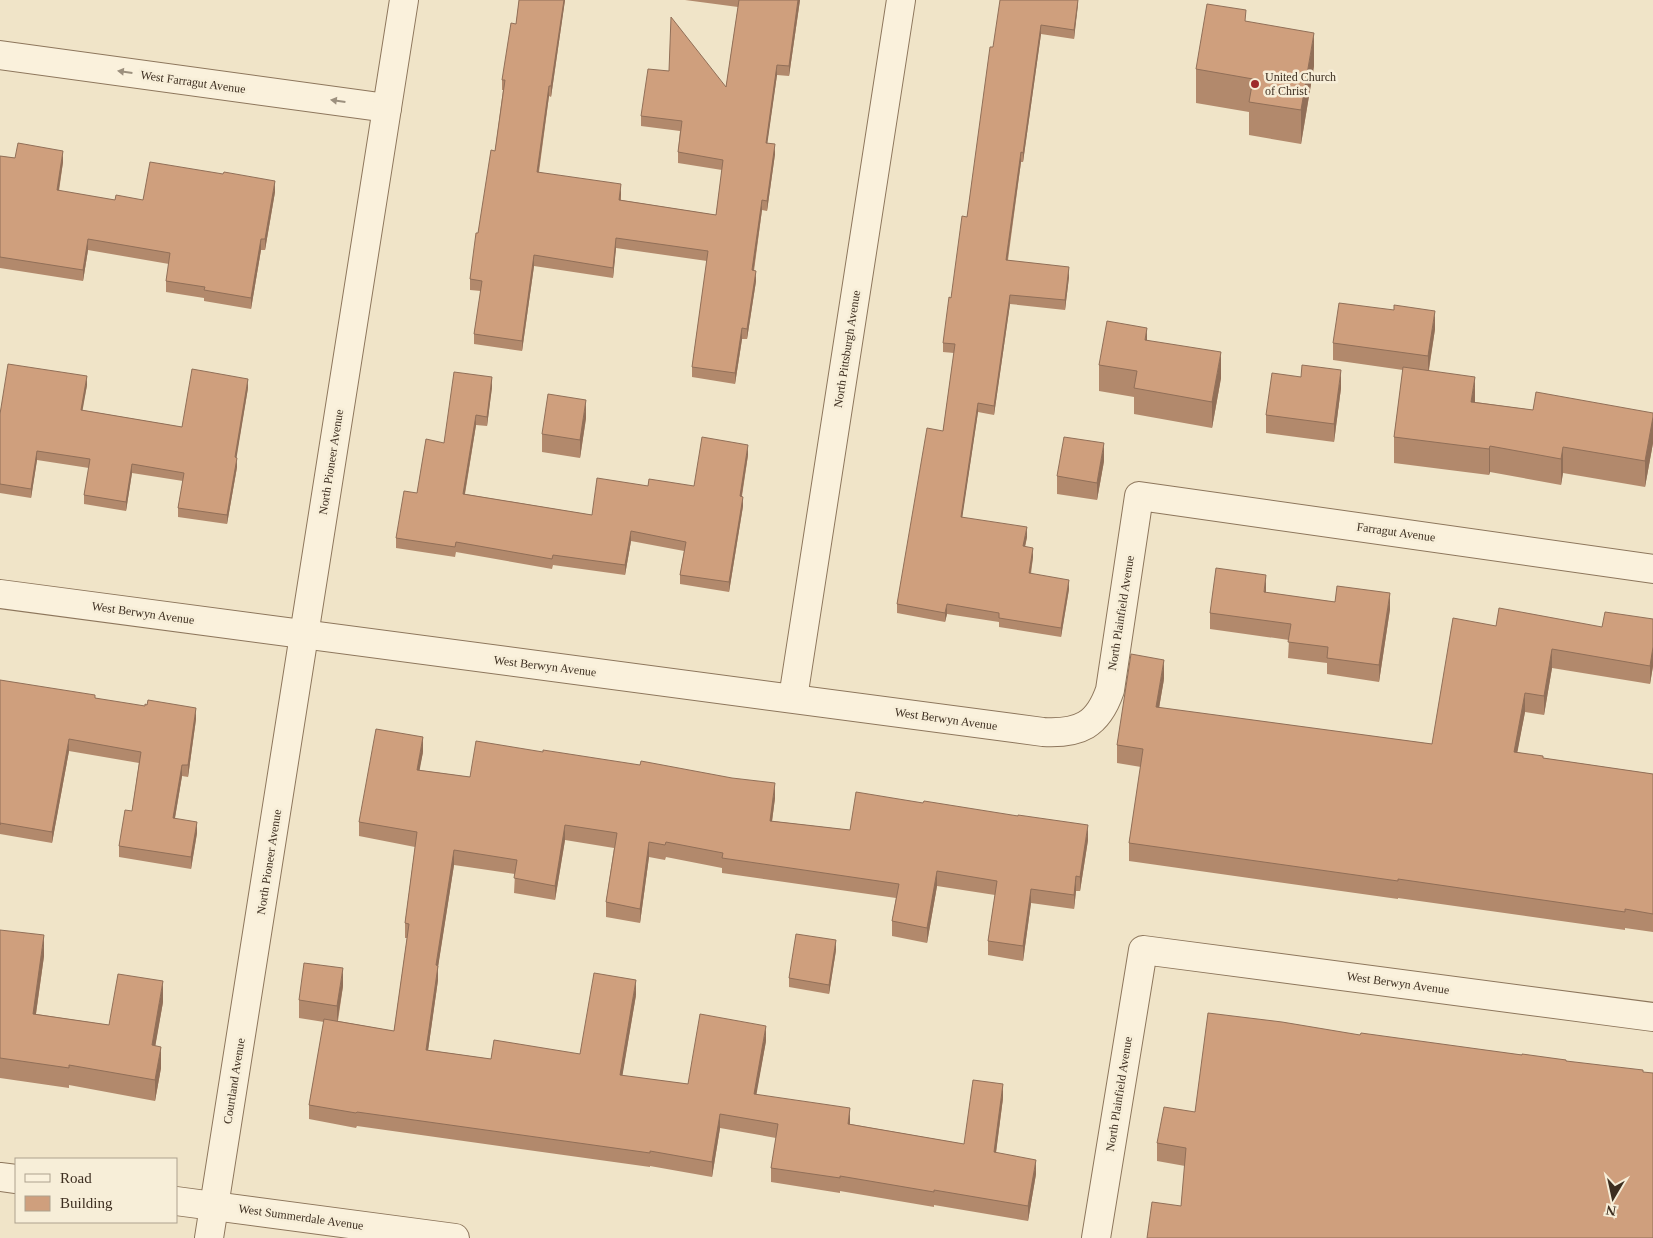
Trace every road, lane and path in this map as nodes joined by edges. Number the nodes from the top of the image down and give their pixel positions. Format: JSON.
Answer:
{"nodes":[{"id":1,"x":404,"y":0,"type":"edge"},
{"id":2,"x":901,"y":0,"type":"edge"},
{"id":3,"x":0,"y":56,"type":"edge"},
{"id":4,"x":387,"y":108,"type":"junction"},
{"id":5,"x":1139,"y":496,"type":"joint"},
{"id":6,"x":1653,"y":568,"type":"edge"},
{"id":7,"x":0,"y":594,"type":"edge"},
{"id":8,"x":304,"y":634,"type":"junction"},
{"id":9,"x":793,"y":698,"type":"junction"},
{"id":10,"x":1088,"y":724,"type":"joint"},
{"id":11,"x":259,"y":923,"type":"joint"},
{"id":12,"x":1142,"y":950,"type":"joint"},
{"id":13,"x":1653,"y":1017,"type":"edge"},
{"id":14,"x":0,"y":1177,"type":"edge"},
{"id":15,"x":15,"y":1179,"type":"edge"},
{"id":16,"x":178,"y":1201,"type":"edge"},
{"id":17,"x":214,"y":1206,"type":"junction"},
{"id":18,"x":209,"y":1238,"type":"edge"},
{"id":19,"x":455,"y":1238,"type":"edge"},
{"id":20,"x":1096,"y":1238,"type":"edge"}],
"edges":[{"from":1,"to":4,"type":"street","name":"North Pioneer Avenue"},
{"from":2,"to":9,"type":"street","name":"North Pittsburgh Avenue"},
{"from":4,"to":3,"type":"street","name":"West Farragut Avenue","one_way":true},
{"from":4,"to":8,"type":"street","name":"North Pioneer Avenue"},
{"from":5,"to":6,"type":"street","name":"Farragut Avenue"},
{"from":5,"to":10,"type":"street","name":"North Plainfield Avenue"},
{"from":7,"to":8,"type":"street","name":"West Berwyn Avenue"},
{"from":8,"to":9,"type":"street","name":"West Berwyn Avenue"},
{"from":8,"to":11,"type":"street","name":"North Pioneer Avenue"},
{"from":9,"to":10,"type":"street","name":"West Berwyn Avenue"},
{"from":11,"to":17,"type":"street","name":"Courtland Avenue"},
{"from":12,"to":13,"type":"street","name":"West Berwyn Avenue"},
{"from":12,"to":20,"type":"street","name":"North Plainfield Avenue"},
{"from":14,"to":15,"type":"street"},
{"from":16,"to":17,"type":"street","name":"West Summerdale Avenue"},
{"from":17,"to":18,"type":"street","name":"Courtland Avenue"},
{"from":17,"to":19,"type":"street","name":"West Summerdale Avenue"}]}
